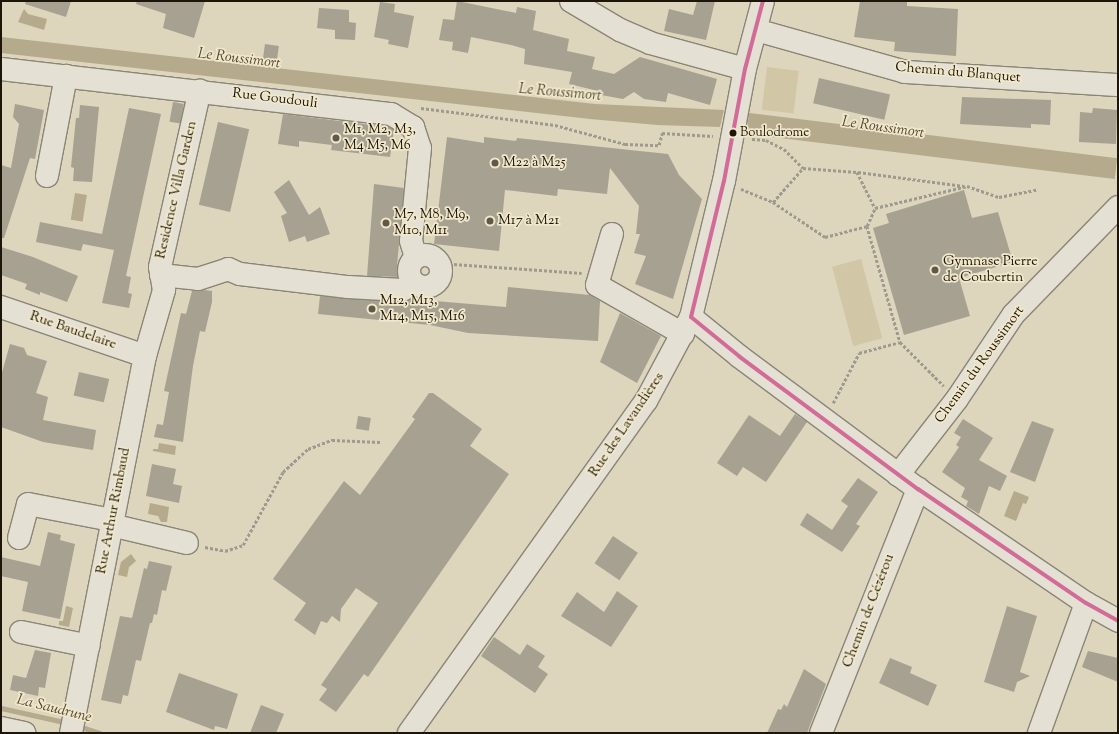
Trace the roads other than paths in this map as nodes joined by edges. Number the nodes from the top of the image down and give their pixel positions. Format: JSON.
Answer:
{"nodes":[{"id":1,"x":571,"y":1,"type":"edge"},
{"id":2,"x":763,"y":1,"type":"edge"},
{"id":3,"x":756,"y":30,"type":"junction"},
{"id":4,"x":745,"y":68,"type":"junction"},
{"id":5,"x":2,"y":70,"type":"edge"},
{"id":6,"x":66,"y":76,"type":"junction"},
{"id":7,"x":1118,"y":85,"type":"edge"},
{"id":8,"x":200,"y":90,"type":"junction"},
{"id":9,"x":47,"y":176,"type":"dead end"},
{"id":10,"x":1118,"y":207,"type":"edge"},
{"id":11,"x":612,"y":234,"type":"dead end"},
{"id":12,"x":416,"y":257,"type":"junction"},
{"id":13,"x":163,"y":283,"type":"junction"},
{"id":14,"x":415,"y":284,"type":"junction"},
{"id":15,"x":1,"y":307,"type":"edge"},
{"id":16,"x":687,"y":325,"type":"junction"},
{"id":17,"x":145,"y":356,"type":"junction"},
{"id":18,"x":898,"y":475,"type":"junction"},
{"id":19,"x":918,"y":489,"type":"junction"},
{"id":20,"x":111,"y":522,"type":"junction"},
{"id":21,"x":20,"y":538,"type":"dead end"},
{"id":22,"x":187,"y":543,"type":"road end"},
{"id":23,"x":1086,"y":603,"type":"junction"},
{"id":24,"x":1118,"y":621,"type":"edge"},
{"id":25,"x":20,"y":632,"type":"dead end"},
{"id":26,"x":89,"y":646,"type":"junction"},
{"id":27,"x":1,"y":728,"type":"edge"},
{"id":28,"x":24,"y":733,"type":"edge"},
{"id":29,"x":71,"y":733,"type":"edge"},
{"id":30,"x":409,"y":733,"type":"edge"},
{"id":31,"x":821,"y":733,"type":"edge"},
{"id":32,"x":1040,"y":733,"type":"edge"}],
"edges":[{"from":1,"to":4,"type":"street"},
{"from":2,"to":3,"type":"street","name":"Rue des Lavandières"},
{"from":3,"to":4,"type":"street","name":"Rue des Lavandières"},
{"from":3,"to":7,"type":"street","name":"Chemin du Blanquet"},
{"from":4,"to":16,"type":"street","name":"Rue des Lavandières"},
{"from":5,"to":6,"type":"street","name":"Rue Goudouli"},
{"from":6,"to":8,"type":"street","name":"Rue Goudouli"},
{"from":6,"to":9,"type":"street"},
{"from":8,"to":12,"type":"street","name":"Rue Goudouli"},
{"from":8,"to":13,"type":"street","name":"Residence Villa Garden"},
{"from":10,"to":18,"type":"street","name":"Chemin du Roussimort"},
{"from":11,"to":16,"type":"street"},
{"from":12,"to":14,"type":"street"},
{"from":12,"to":14,"type":"street"},
{"from":13,"to":14,"type":"street"},
{"from":13,"to":17,"type":"street","name":"Rue Arthur Rimbaud"},
{"from":15,"to":17,"type":"street","name":"Rue Baudelaire"},
{"from":16,"to":18,"type":"street"},
{"from":16,"to":30,"type":"street","name":"Rue des Lavandières"},
{"from":17,"to":20,"type":"street","name":"Rue Arthur Rimbaud"},
{"from":18,"to":19,"type":"street"},
{"from":19,"to":23,"type":"street"},
{"from":19,"to":31,"type":"street","name":"Chemin de Cézérou"},
{"from":20,"to":21,"type":"street"},
{"from":20,"to":22,"type":"street"},
{"from":20,"to":26,"type":"street","name":"Rue Arthur Rimbaud"},
{"from":23,"to":24,"type":"street"},
{"from":23,"to":32,"type":"street"},
{"from":25,"to":26,"type":"street"},
{"from":26,"to":29,"type":"street","name":"Rue Arthur Rimbaud"},
{"from":27,"to":28,"type":"street"}]}
